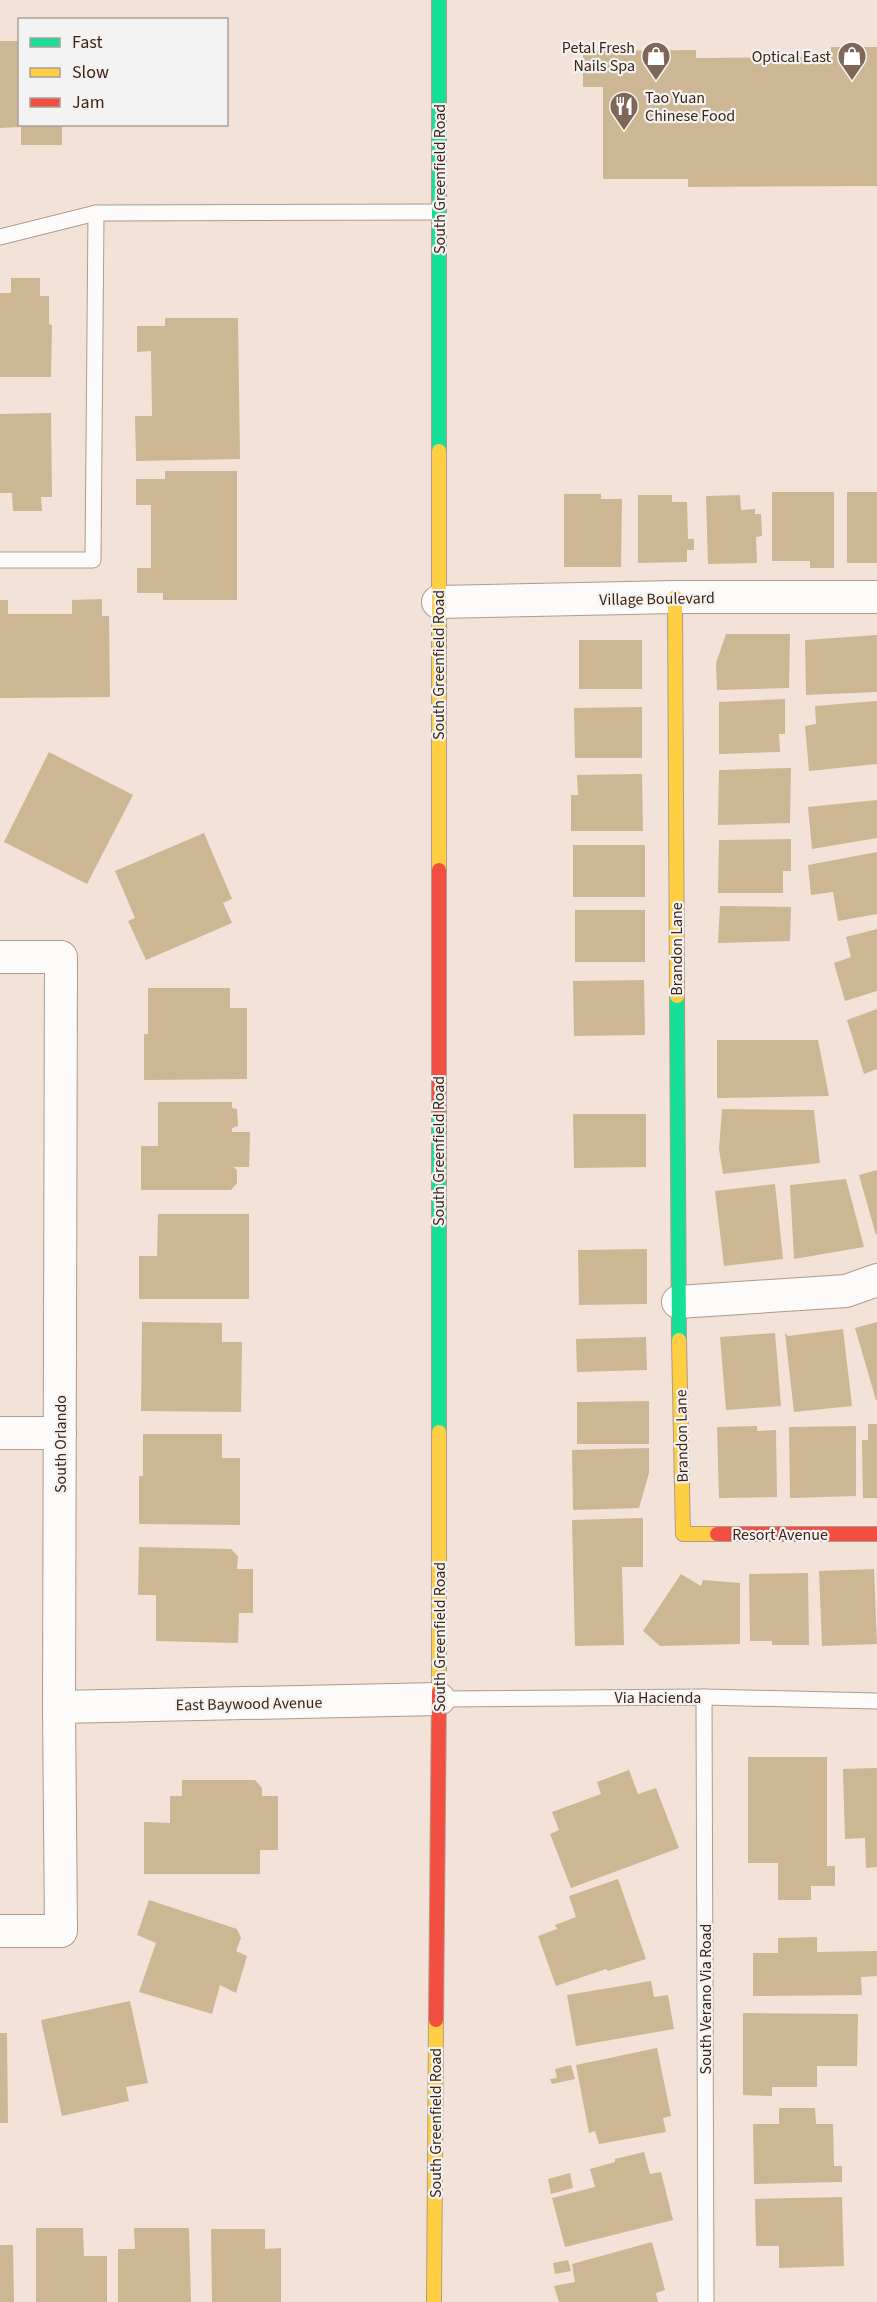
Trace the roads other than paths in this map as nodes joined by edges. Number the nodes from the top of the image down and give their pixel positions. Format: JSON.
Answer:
{"nodes":[{"id":1,"x":439,"y":0,"type":"edge"},
{"id":2,"x":438,"y":212,"type":"junction"},
{"id":3,"x":96,"y":213,"type":"junction"},
{"id":4,"x":0,"y":237,"type":"edge"},
{"id":5,"x":0,"y":560,"type":"edge"},
{"id":6,"x":675,"y":597,"type":"junction"},
{"id":7,"x":877,"y":597,"type":"edge"},
{"id":8,"x":438,"y":602,"type":"junction"},
{"id":9,"x":0,"y":957,"type":"edge"},
{"id":10,"x":877,"y":1280,"type":"edge"},
{"id":11,"x":678,"y":1302,"type":"junction"},
{"id":12,"x":0,"y":1433,"type":"edge"},
{"id":13,"x":60,"y":1433,"type":"junction"},
{"id":14,"x":683,"y":1534,"type":"joint"},
{"id":15,"x":877,"y":1534,"type":"edge"},
{"id":16,"x":704,"y":1697,"type":"junction"},
{"id":17,"x":439,"y":1700,"type":"junction"},
{"id":18,"x":877,"y":1701,"type":"edge"},
{"id":19,"x":59,"y":1707,"type":"junction"},
{"id":20,"x":0,"y":1931,"type":"edge"},
{"id":21,"x":434,"y":2302,"type":"edge"},
{"id":22,"x":706,"y":2302,"type":"edge"}],
"edges":[{"from":1,"to":2,"type":"main road","name":"South Greenfield Road"},
{"from":2,"to":3,"type":"lane"},
{"from":2,"to":8,"type":"main road","name":"South Greenfield Road"},
{"from":3,"to":4,"type":"lane"},
{"from":3,"to":5,"type":"lane"},
{"from":6,"to":7,"type":"street","name":"Village Boulevard"},
{"from":6,"to":8,"type":"street","name":"Village Boulevard"},
{"from":6,"to":11,"type":"main road","name":"Brandon Lane"},
{"from":8,"to":17,"type":"main road","name":"South Greenfield Road"},
{"from":9,"to":13,"type":"street","name":"South Orlando"},
{"from":10,"to":11,"type":"street"},
{"from":11,"to":14,"type":"main road","name":"Brandon Lane"},
{"from":12,"to":13,"type":"street"},
{"from":13,"to":19,"type":"street","name":"South Orlando"},
{"from":14,"to":15,"type":"main road","name":"Resort Avenue"},
{"from":16,"to":17,"type":"lane","name":"Via Hacienda"},
{"from":16,"to":18,"type":"lane","name":"Via Hacienda"},
{"from":16,"to":22,"type":"lane","name":"South Verano Via Road"},
{"from":17,"to":19,"type":"street","name":"East Baywood Avenue"},
{"from":17,"to":21,"type":"main road","name":"South Greenfield Road"},
{"from":19,"to":20,"type":"street","name":"South Orlando"}]}
